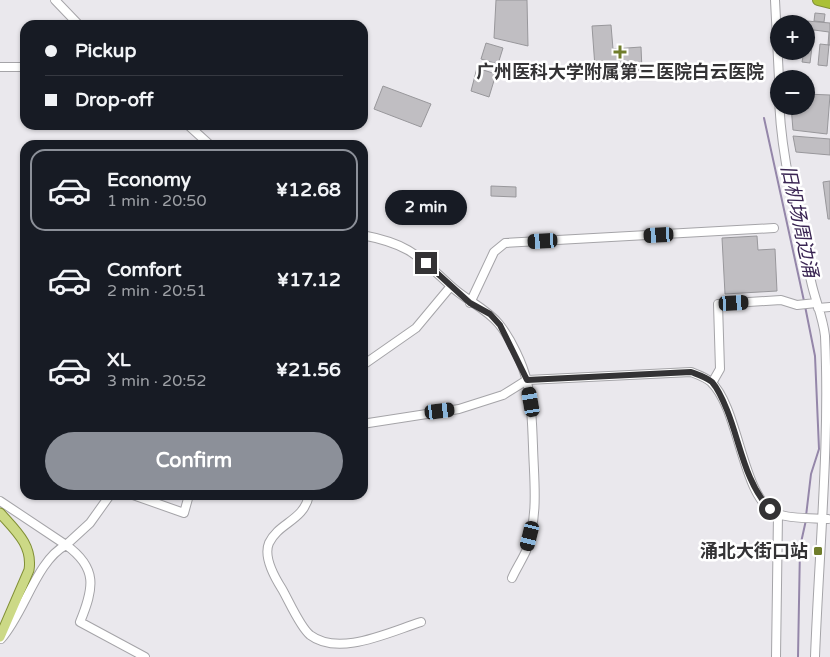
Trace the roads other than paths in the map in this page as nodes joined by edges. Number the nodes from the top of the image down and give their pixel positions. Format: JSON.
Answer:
{"nodes":[{"id":1,"x":56,"y":0,"type":"edge"},
{"id":2,"x":775,"y":0,"type":"edge"},
{"id":3,"x":818,"y":0,"type":"edge"},
{"id":4,"x":830,"y":3,"type":"edge"},
{"id":5,"x":74,"y":20,"type":"edge"},
{"id":6,"x":20,"y":66,"type":"edge"},
{"id":7,"x":0,"y":67,"type":"edge"},
{"id":8,"x":779,"y":70,"type":"edge"},
{"id":9,"x":780,"y":115,"type":"edge"},
{"id":10,"x":194,"y":130,"type":"edge"},
{"id":11,"x":204,"y":140,"type":"edge"},
{"id":12,"x":774,"y":228,"type":"dead end"},
{"id":13,"x":368,"y":236,"type":"edge"},
{"id":14,"x":451,"y":286,"type":"junction"},
{"id":15,"x":470,"y":303,"type":"junction"},
{"id":16,"x":815,"y":305,"type":"junction"},
{"id":17,"x":830,"y":307,"type":"edge"},
{"id":18,"x":368,"y":362,"type":"edge"},
{"id":19,"x":527,"y":380,"type":"junction"},
{"id":20,"x":712,"y":383,"type":"junction"},
{"id":21,"x":830,"y":392,"type":"edge"},
{"id":22,"x":368,"y":423,"type":"edge"},
{"id":23,"x":106,"y":500,"type":"edge"},
{"id":24,"x":148,"y":500,"type":"edge"},
{"id":25,"x":188,"y":500,"type":"edge"},
{"id":26,"x":308,"y":500,"type":"edge"},
{"id":27,"x":0,"y":501,"type":"edge"},
{"id":28,"x":0,"y":513,"type":"edge"},
{"id":29,"x":778,"y":514,"type":"junction"},
{"id":30,"x":828,"y":519,"type":"edge"},
{"id":31,"x":66,"y":545,"type":"junction"},
{"id":32,"x":512,"y":578,"type":"dead end"},
{"id":33,"x":421,"y":622,"type":"dead end"},
{"id":34,"x":0,"y":639,"type":"edge"},
{"id":35,"x":146,"y":657,"type":"edge"},
{"id":36,"x":776,"y":657,"type":"edge"},
{"id":37,"x":815,"y":657,"type":"edge"}],
"edges":[{"from":1,"to":5,"type":"street"},
{"from":2,"to":8,"type":"street"},
{"from":3,"to":4,"type":"highway"},
{"from":6,"to":7,"type":"street"},
{"from":9,"to":16,"type":"street"},
{"from":10,"to":11,"type":"street"},
{"from":12,"to":15,"type":"street"},
{"from":13,"to":14,"type":"street"},
{"from":14,"to":15,"type":"street"},
{"from":14,"to":18,"type":"street"},
{"from":15,"to":19,"type":"street"},
{"from":16,"to":17,"type":"street"},
{"from":16,"to":20,"type":"street"},
{"from":16,"to":21,"type":"street"},
{"from":19,"to":20,"type":"street"},
{"from":19,"to":22,"type":"street"},
{"from":19,"to":32,"type":"street"},
{"from":20,"to":29,"type":"street"},
{"from":21,"to":30,"type":"street"},
{"from":23,"to":31,"type":"street"},
{"from":24,"to":25,"type":"street"},
{"from":26,"to":33,"type":"street"},
{"from":27,"to":31,"type":"street"},
{"from":28,"to":34,"type":"main road"},
{"from":29,"to":30,"type":"street"},
{"from":29,"to":36,"type":"street"},
{"from":30,"to":37,"type":"street"},
{"from":31,"to":34,"type":"street"},
{"from":31,"to":35,"type":"street"}]}
